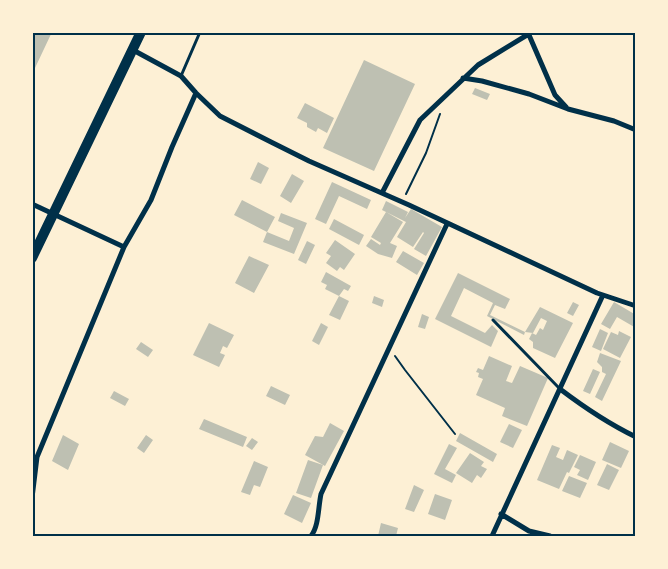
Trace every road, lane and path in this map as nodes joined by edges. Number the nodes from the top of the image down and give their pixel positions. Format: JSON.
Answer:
{"nodes":[{"id":1,"x":141,"y":32,"type":"edge"},
{"id":2,"x":200,"y":32,"type":"edge"},
{"id":3,"x":531,"y":34,"type":"edge"},
{"id":4,"x":132,"y":50,"type":"junction"},
{"id":5,"x":181,"y":76,"type":"junction"},
{"id":6,"x":463,"y":78,"type":"junction"},
{"id":7,"x":196,"y":94,"type":"junction"},
{"id":8,"x":444,"y":97,"type":"junction"},
{"id":9,"x":568,"y":109,"type":"junction"},
{"id":10,"x":636,"y":130,"type":"edge"},
{"id":11,"x":382,"y":193,"type":"junction"},
{"id":12,"x":402,"y":202,"type":"junction"},
{"id":13,"x":32,"y":204,"type":"edge"},
{"id":14,"x":54,"y":214,"type":"junction"},
{"id":15,"x":448,"y":224,"type":"junction"},
{"id":16,"x":124,"y":247,"type":"junction"},
{"id":17,"x":32,"y":258,"type":"edge"},
{"id":18,"x":603,"y":295,"type":"junction"},
{"id":19,"x":636,"y":306,"type":"edge"},
{"id":20,"x":493,"y":320,"type":"dead end"},
{"id":21,"x":390,"y":348,"type":"junction"},
{"id":22,"x":560,"y":389,"type":"junction"},
{"id":23,"x":455,"y":434,"type":"dead end"},
{"id":24,"x":636,"y":437,"type":"edge"},
{"id":25,"x":32,"y":498,"type":"edge"},
{"id":26,"x":501,"y":514,"type":"junction"},
{"id":27,"x":311,"y":536,"type":"edge"},
{"id":28,"x":492,"y":536,"type":"edge"},
{"id":29,"x":550,"y":536,"type":"edge"}],
"edges":[{"from":1,"to":4,"type":"highway"},
{"from":2,"to":5,"type":"lane"},
{"from":3,"to":6,"type":"street"},
{"from":3,"to":9,"type":"street"},
{"from":4,"to":5,"type":"street"},
{"from":4,"to":14,"type":"highway"},
{"from":5,"to":7,"type":"street"},
{"from":6,"to":8,"type":"street"},
{"from":6,"to":9,"type":"street"},
{"from":7,"to":11,"type":"street"},
{"from":7,"to":16,"type":"street"},
{"from":8,"to":11,"type":"street"},
{"from":8,"to":12,"type":"path"},
{"from":9,"to":10,"type":"street"},
{"from":11,"to":12,"type":"street"},
{"from":12,"to":15,"type":"street"},
{"from":13,"to":14,"type":"street"},
{"from":14,"to":16,"type":"street"},
{"from":14,"to":17,"type":"highway"},
{"from":15,"to":18,"type":"street"},
{"from":15,"to":21,"type":"street"},
{"from":16,"to":25,"type":"street"},
{"from":18,"to":19,"type":"street"},
{"from":18,"to":22,"type":"street"},
{"from":20,"to":22,"type":"lane"},
{"from":21,"to":23,"type":"path"},
{"from":21,"to":27,"type":"street"},
{"from":22,"to":24,"type":"street"},
{"from":22,"to":26,"type":"street"},
{"from":26,"to":28,"type":"street"},
{"from":26,"to":29,"type":"street"}]}
